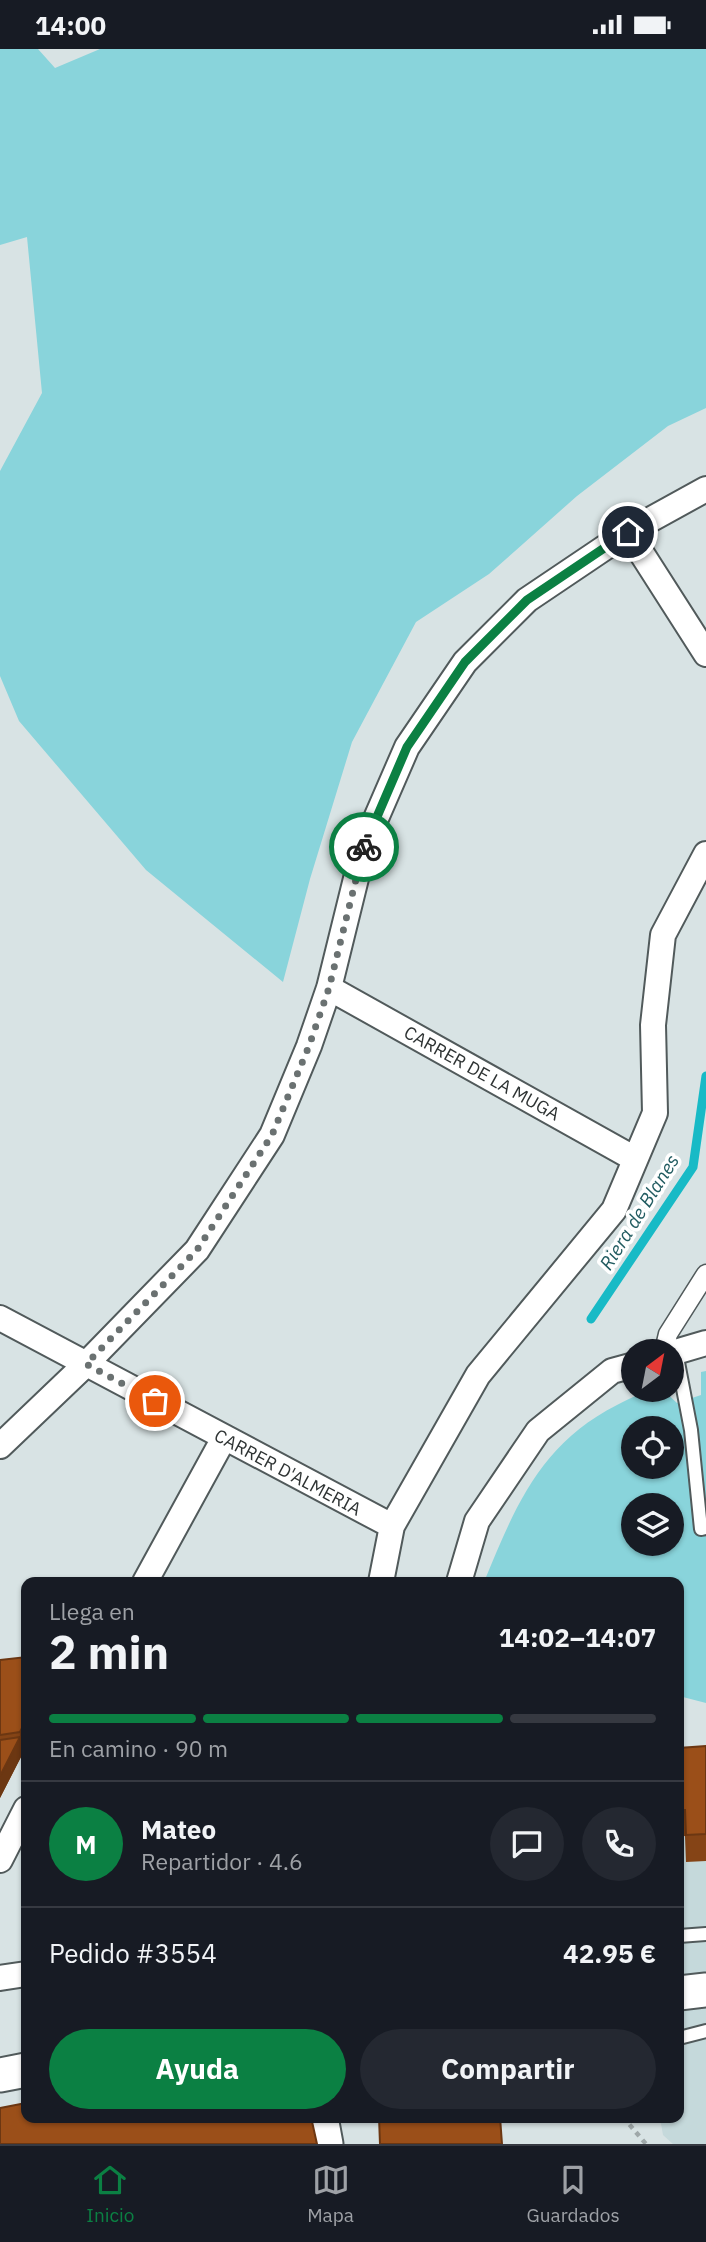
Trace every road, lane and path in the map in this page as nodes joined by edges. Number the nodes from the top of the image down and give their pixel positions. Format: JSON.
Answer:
{"nodes":[{"id":1,"x":706,"y":489,"type":"edge"},
{"id":2,"x":628,"y":532,"type":"junction"},
{"id":3,"x":706,"y":654,"type":"edge"},
{"id":4,"x":706,"y":854,"type":"edge"},
{"id":5,"x":329,"y":988,"type":"junction"},
{"id":6,"x":635,"y":1159,"type":"junction"},
{"id":7,"x":706,"y":1274,"type":"edge"},
{"id":8,"x":0,"y":1318,"type":"edge"},
{"id":9,"x":669,"y":1339,"type":"edge"},
{"id":10,"x":706,"y":1342,"type":"edge"},
{"id":11,"x":684,"y":1348,"type":"edge"},
{"id":12,"x":86,"y":1364,"type":"junction"},
{"id":13,"x":621,"y":1368,"type":"edge"},
{"id":14,"x":684,"y":1402,"type":"edge"},
{"id":15,"x":224,"y":1438,"type":"junction"},
{"id":16,"x":0,"y":1446,"type":"edge"},
{"id":17,"x":392,"y":1526,"type":"junction"},
{"id":18,"x":706,"y":1528,"type":"edge"},
{"id":19,"x":148,"y":1577,"type":"edge"},
{"id":20,"x":382,"y":1577,"type":"edge"},
{"id":21,"x":460,"y":1577,"type":"edge"},
{"id":22,"x":21,"y":1819,"type":"edge"},
{"id":23,"x":0,"y":1860,"type":"edge"},
{"id":24,"x":706,"y":1934,"type":"edge"},
{"id":25,"x":684,"y":1936,"type":"edge"},
{"id":26,"x":21,"y":1974,"type":"edge"},
{"id":27,"x":0,"y":1978,"type":"edge"},
{"id":28,"x":706,"y":1990,"type":"edge"},
{"id":29,"x":684,"y":1992,"type":"edge"},
{"id":30,"x":706,"y":2031,"type":"edge"},
{"id":31,"x":684,"y":2037,"type":"edge"},
{"id":32,"x":21,"y":2071,"type":"edge"},
{"id":33,"x":0,"y":2075,"type":"edge"},
{"id":34,"x":322,"y":2123,"type":"edge"},
{"id":35,"x":628,"y":2123,"type":"edge"},
{"id":36,"x":326,"y":2144,"type":"edge"},
{"id":37,"x":646,"y":2144,"type":"edge"}],
"edges":[{"from":1,"to":2,"type":"street"},
{"from":2,"to":3,"type":"street"},
{"from":2,"to":5,"type":"street"},
{"from":4,"to":6,"type":"street"},
{"from":5,"to":6,"type":"street","name":"CARRER DE LA MUGA"},
{"from":5,"to":12,"type":"street"},
{"from":6,"to":17,"type":"street"},
{"from":7,"to":9,"type":"street"},
{"from":8,"to":12,"type":"street","name":"CARRER D'ALMERIA"},
{"from":10,"to":11,"type":"street"},
{"from":12,"to":15,"type":"street","name":"CARRER D'ALMERIA"},
{"from":12,"to":16,"type":"street"},
{"from":13,"to":21,"type":"street"},
{"from":14,"to":18,"type":"lane"},
{"from":15,"to":17,"type":"street","name":"CARRER D'ALMERIA"},
{"from":15,"to":19,"type":"street"},
{"from":17,"to":20,"type":"street"},
{"from":22,"to":23,"type":"street"},
{"from":24,"to":25,"type":"lane"},
{"from":26,"to":27,"type":"street"},
{"from":28,"to":29,"type":"main road"},
{"from":30,"to":31,"type":"lane"},
{"from":32,"to":33,"type":"main road"},
{"from":34,"to":36,"type":"main road"},
{"from":35,"to":37,"type":"path"}]}
